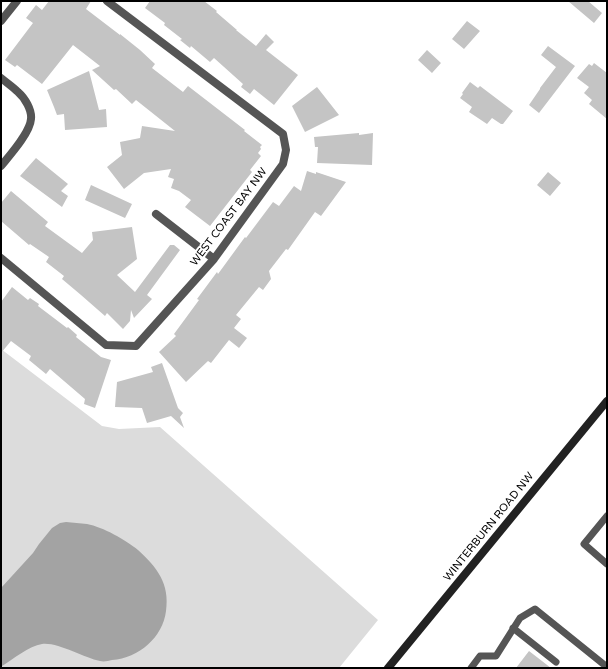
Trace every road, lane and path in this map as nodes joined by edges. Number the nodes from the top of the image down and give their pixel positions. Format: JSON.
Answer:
{"nodes":[{"id":1,"x":17,"y":1,"type":"edge"},
{"id":2,"x":108,"y":1,"type":"edge"},
{"id":3,"x":1,"y":21,"type":"edge"},
{"id":4,"x":1,"y":78,"type":"edge"},
{"id":5,"x":1,"y":166,"type":"edge"},
{"id":6,"x":156,"y":214,"type":"dead end"},
{"id":7,"x":1,"y":258,"type":"edge"},
{"id":8,"x":214,"y":259,"type":"junction"},
{"id":9,"x":607,"y":401,"type":"edge"},
{"id":10,"x":607,"y":516,"type":"edge"},
{"id":11,"x":607,"y":564,"type":"edge"},
{"id":12,"x":513,"y":628,"type":"junction"},
{"id":13,"x":556,"y":662,"type":"dead end"},
{"id":14,"x":607,"y":667,"type":"edge"},
{"id":15,"x":388,"y":668,"type":"edge"},
{"id":16,"x":471,"y":668,"type":"edge"}],
"edges":[{"from":1,"to":3,"type":"street"},
{"from":2,"to":8,"type":"street","name":"WEST COAST BAY NW"},
{"from":4,"to":5,"type":"street"},
{"from":6,"to":8,"type":"street"},
{"from":7,"to":8,"type":"street","name":"WEST COAST BAY NW"},
{"from":9,"to":15,"type":"main road","name":"WINTERBURN ROAD NW"},
{"from":10,"to":11,"type":"lane"},
{"from":12,"to":13,"type":"lane"},
{"from":12,"to":14,"type":"lane"},
{"from":12,"to":16,"type":"lane"}]}
